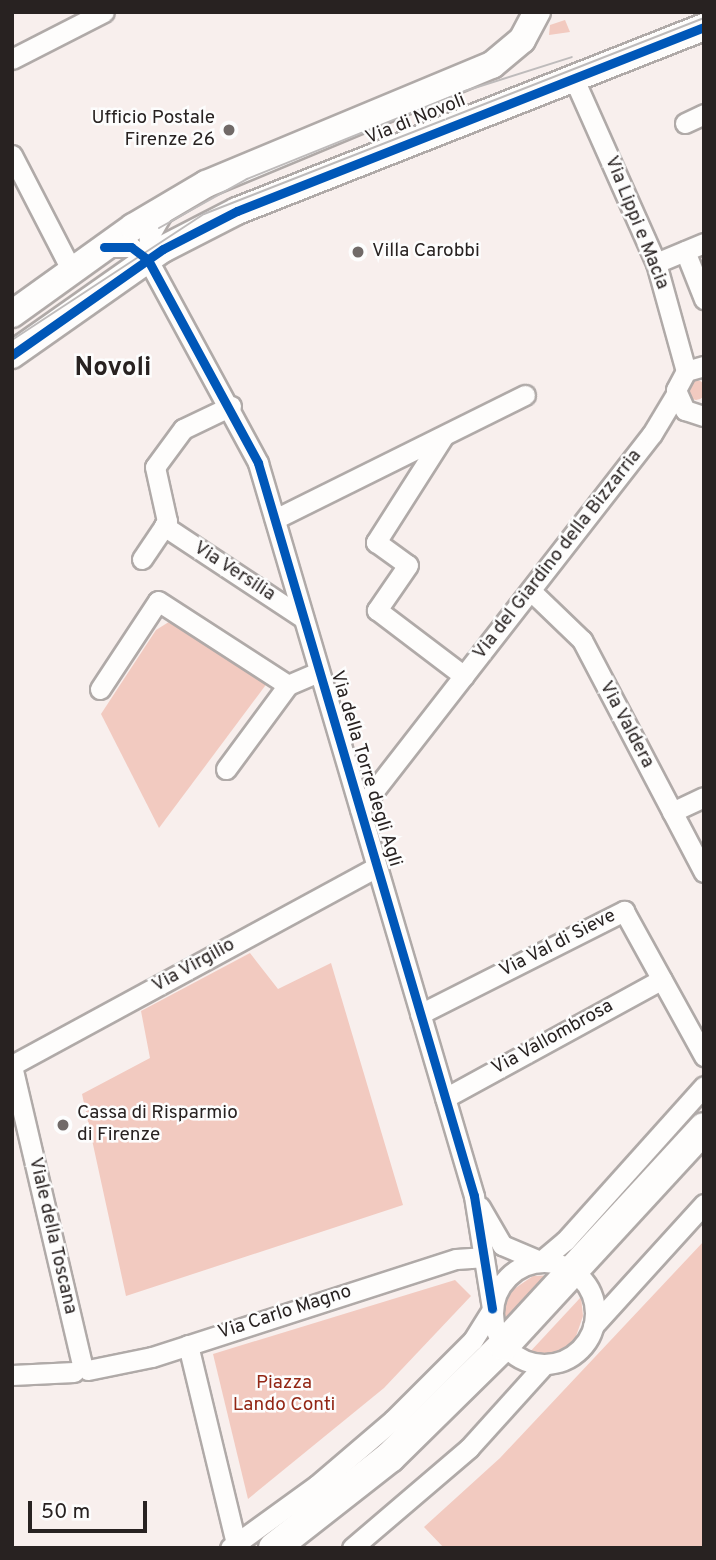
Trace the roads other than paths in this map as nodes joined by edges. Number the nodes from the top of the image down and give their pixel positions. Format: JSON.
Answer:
{"nodes":[{"id":1,"x":104,"y":12,"type":"edge"},
{"id":2,"x":537,"y":12,"type":"edge"},
{"id":3,"x":704,"y":27,"type":"edge"},
{"id":4,"x":12,"y":59,"type":"edge"},
{"id":5,"x":574,"y":79,"type":"junction"},
{"id":6,"x":704,"y":114,"type":"edge"},
{"id":7,"x":685,"y":123,"type":"dead end"},
{"id":8,"x":12,"y":155,"type":"edge"},
{"id":9,"x":166,"y":207,"type":"junction"},
{"id":10,"x":704,"y":243,"type":"edge"},
{"id":11,"x":104,"y":247,"type":"junction"},
{"id":12,"x":685,"y":251,"type":"junction"},
{"id":13,"x":148,"y":260,"type":"junction"},
{"id":14,"x":656,"y":263,"type":"junction"},
{"id":15,"x":72,"y":271,"type":"junction"},
{"id":16,"x":704,"y":299,"type":"edge"},
{"id":17,"x":12,"y":314,"type":"edge"},
{"id":18,"x":12,"y":355,"type":"edge"},
{"id":19,"x":695,"y":369,"type":"edge"},
{"id":20,"x":677,"y":394,"type":"junction"},
{"id":21,"x":525,"y":395,"type":"dead end"},
{"id":22,"x":231,"y":406,"type":"junction"},
{"id":23,"x":698,"y":416,"type":"edge"},
{"id":24,"x":652,"y":435,"type":"junction"},
{"id":25,"x":443,"y":437,"type":"junction"},
{"id":26,"x":275,"y":519,"type":"junction"},
{"id":27,"x":164,"y":526,"type":"junction"},
{"id":28,"x":142,"y":559,"type":"dead end"},
{"id":29,"x":531,"y":591,"type":"junction"},
{"id":30,"x":303,"y":618,"type":"junction"},
{"id":31,"x":317,"y":672,"type":"junction"},
{"id":32,"x":464,"y":676,"type":"junction"},
{"id":33,"x":288,"y":685,"type":"junction"},
{"id":34,"x":100,"y":689,"type":"dead end"},
{"id":35,"x":226,"y":769,"type":"dead end"},
{"id":36,"x":704,"y":797,"type":"edge"},
{"id":37,"x":360,"y":809,"type":"junction"},
{"id":38,"x":672,"y":812,"type":"junction"},
{"id":39,"x":376,"y":867,"type":"junction"},
{"id":40,"x":704,"y":872,"type":"edge"},
{"id":41,"x":662,"y":979,"type":"junction"},
{"id":42,"x":420,"y":1014,"type":"junction"},
{"id":43,"x":704,"y":1056,"type":"edge"},
{"id":44,"x":12,"y":1065,"type":"edge"},
{"id":45,"x":704,"y":1086,"type":"edge"},
{"id":46,"x":445,"y":1098,"type":"junction"},
{"id":47,"x":12,"y":1101,"type":"edge"},
{"id":48,"x":704,"y":1128,"type":"edge"},
{"id":49,"x":704,"y":1153,"type":"edge"},
{"id":50,"x":474,"y":1196,"type":"junction"},
{"id":51,"x":704,"y":1204,"type":"edge"},
{"id":52,"x":482,"y":1257,"type":"junction"},
{"id":53,"x":541,"y":1261,"type":"junction"},
{"id":54,"x":578,"y":1275,"type":"junction"},
{"id":55,"x":492,"y":1310,"type":"junction"},
{"id":56,"x":593,"y":1326,"type":"junction"},
{"id":57,"x":188,"y":1345,"type":"junction"},
{"id":58,"x":510,"y":1350,"type":"junction"},
{"id":59,"x":545,"y":1364,"type":"junction"},
{"id":60,"x":80,"y":1368,"type":"junction"},
{"id":61,"x":12,"y":1375,"type":"edge"},
{"id":62,"x":233,"y":1546,"type":"edge"},
{"id":63,"x":274,"y":1548,"type":"edge"},
{"id":64,"x":303,"y":1548,"type":"edge"},
{"id":65,"x":352,"y":1548,"type":"edge"}],
"edges":[{"from":1,"to":4,"type":"street"},
{"from":2,"to":9,"type":"street","name":"Via di Novoli"},
{"from":3,"to":5,"type":"street","name":"Via di Novoli"},
{"from":5,"to":13,"type":"street","name":"Via di Novoli"},
{"from":5,"to":14,"type":"street","name":"Via Lippi e Macia"},
{"from":6,"to":7,"type":"street"},
{"from":8,"to":15,"type":"street"},
{"from":9,"to":11,"type":"street","name":"Via di Novoli"},
{"from":9,"to":13,"type":"street"},
{"from":10,"to":12,"type":"street"},
{"from":11,"to":13,"type":"street"},
{"from":11,"to":15,"type":"street","name":"Via di Novoli"},
{"from":12,"to":14,"type":"street"},
{"from":12,"to":16,"type":"street","name":"Via Lippi e Macia"},
{"from":13,"to":18,"type":"street","name":"Via di Novoli"},
{"from":13,"to":22,"type":"street","name":"Via della Torre degli Agli"},
{"from":14,"to":19,"type":"street","name":"Via Lippi e Macia"},
{"from":15,"to":17,"type":"street","name":"Via di Novoli"},
{"from":19,"to":20,"type":"street","name":"Via Lippi e Macia"},
{"from":20,"to":23,"type":"street"},
{"from":20,"to":24,"type":"street","name":"Via del Giardino della Bizzarria"},
{"from":21,"to":25,"type":"street"},
{"from":22,"to":26,"type":"street","name":"Via della Torre degli Agli"},
{"from":22,"to":27,"type":"street"},
{"from":23,"to":24,"type":"street","name":"Via del Giardino della Bizzarria"},
{"from":24,"to":29,"type":"street","name":"Via del Giardino della Bizzarria"},
{"from":25,"to":26,"type":"street"},
{"from":25,"to":32,"type":"street","name":"Via del Giardino della Bizzarria"},
{"from":26,"to":30,"type":"street","name":"Via della Torre degli Agli"},
{"from":27,"to":28,"type":"street"},
{"from":27,"to":30,"type":"street","name":"Via Versilia"},
{"from":29,"to":32,"type":"street","name":"Via del Giardino della Bizzarria"},
{"from":29,"to":38,"type":"street","name":"Via Valdera"},
{"from":30,"to":31,"type":"street","name":"Via della Torre degli Agli"},
{"from":31,"to":33,"type":"street"},
{"from":31,"to":37,"type":"street","name":"Via della Torre degli Agli"},
{"from":32,"to":37,"type":"street","name":"Via del Giardino della Bizzarria"},
{"from":33,"to":34,"type":"street"},
{"from":33,"to":35,"type":"street"},
{"from":36,"to":38,"type":"street"},
{"from":37,"to":39,"type":"street","name":"Via della Torre degli Agli"},
{"from":38,"to":40,"type":"street","name":"Via Valdera"},
{"from":39,"to":42,"type":"street","name":"Via della Torre degli Agli"},
{"from":39,"to":44,"type":"street","name":"Via Virgilio"},
{"from":41,"to":42,"type":"street","name":"Via Val di Sieve"},
{"from":41,"to":43,"type":"street","name":"Via Val di Sieve"},
{"from":41,"to":46,"type":"street","name":"Via Vallombrosa"},
{"from":42,"to":46,"type":"street","name":"Via della Torre degli Agli"},
{"from":44,"to":60,"type":"street","name":"Viale della Toscana"},
{"from":45,"to":53,"type":"street"},
{"from":46,"to":50,"type":"street","name":"Via della Torre degli Agli"},
{"from":47,"to":60,"type":"street","name":"Viale della Toscana"},
{"from":48,"to":54,"type":"main road"},
{"from":49,"to":54,"type":"main road"},
{"from":50,"to":52,"type":"street","name":"Via della Torre degli Agli"},
{"from":50,"to":53,"type":"street","name":"Via della Torre degli Agli"},
{"from":51,"to":56,"type":"street"},
{"from":52,"to":55,"type":"street","name":"Via della Torre degli Agli"},
{"from":52,"to":57,"type":"street","name":"Via Carlo Magno"},
{"from":53,"to":54,"type":"street","name":"Via della Torre degli Agli"},
{"from":53,"to":55,"type":"street"},
{"from":54,"to":56,"type":"street"},
{"from":54,"to":58,"type":"main road"},
{"from":55,"to":58,"type":"street","name":"Via della Torre degli Agli"},
{"from":55,"to":62,"type":"street"},
{"from":56,"to":59,"type":"street"},
{"from":57,"to":60,"type":"street","name":"Via Carlo Magno"},
{"from":57,"to":62,"type":"street"},
{"from":58,"to":59,"type":"street"},
{"from":58,"to":63,"type":"main road"},
{"from":58,"to":64,"type":"main road"},
{"from":59,"to":65,"type":"street"},
{"from":60,"to":61,"type":"street","name":"Via Carlo Magno"}]}
